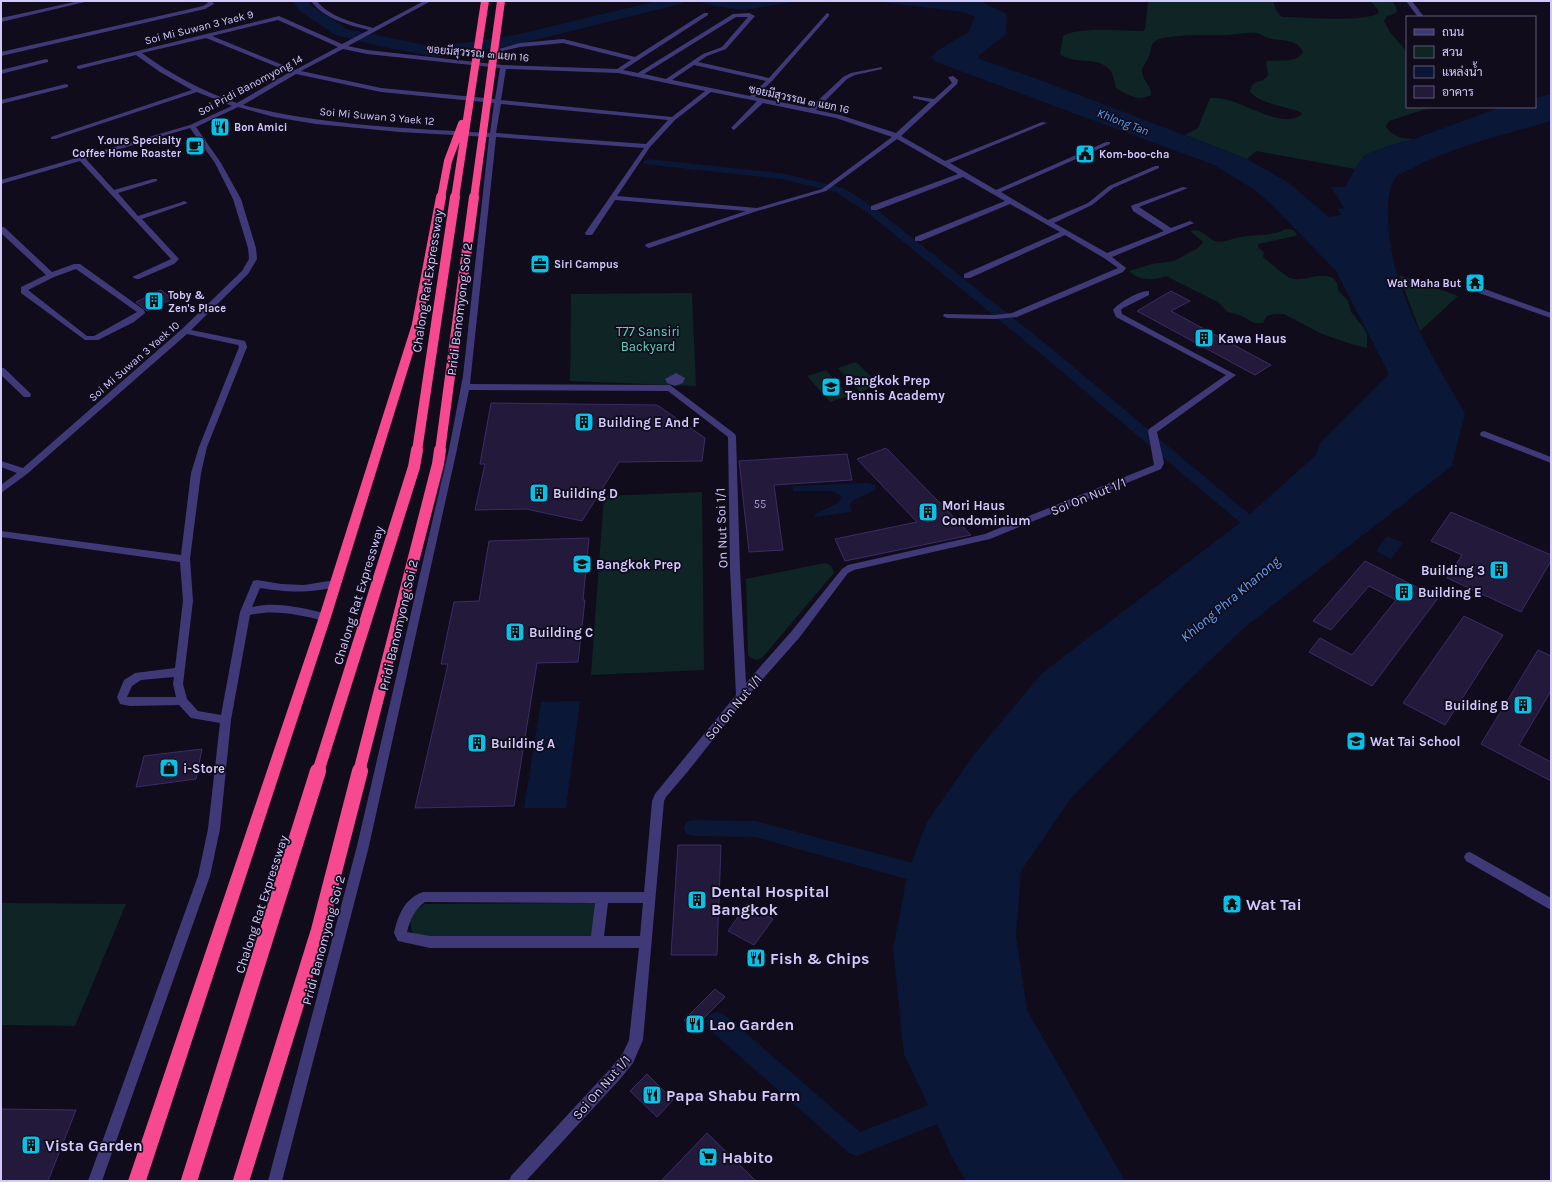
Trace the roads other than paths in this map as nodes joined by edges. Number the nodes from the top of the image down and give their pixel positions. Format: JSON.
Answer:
{"nodes":[{"id":1,"x":86,"y":1,"type":"edge"},
{"id":2,"x":210,"y":1,"type":"edge"},
{"id":3,"x":314,"y":1,"type":"edge"},
{"id":4,"x":428,"y":1,"type":"edge"},
{"id":5,"x":485,"y":1,"type":"edge"},
{"id":6,"x":501,"y":1,"type":"edge"},
{"id":7,"x":1409,"y":1,"type":"edge"},
{"id":8,"x":419,"y":3,"type":"edge"},
{"id":9,"x":706,"y":14,"type":"dead end"},
{"id":10,"x":827,"y":15,"type":"dead end"},
{"id":11,"x":1420,"y":16,"type":"edge"},
{"id":12,"x":1,"y":20,"type":"edge"},
{"id":13,"x":374,"y":30,"type":"junction"},
{"id":14,"x":207,"y":36,"type":"junction"},
{"id":15,"x":343,"y":47,"type":"junction"},
{"id":16,"x":502,"y":49,"type":"dead end"},
{"id":17,"x":138,"y":53,"type":"junction"},
{"id":18,"x":1,"y":54,"type":"edge"},
{"id":19,"x":636,"y":59,"type":"junction"},
{"id":20,"x":46,"y":61,"type":"dead end"},
{"id":21,"x":694,"y":63,"type":"junction"},
{"id":22,"x":79,"y":67,"type":"dead end"},
{"id":23,"x":503,"y":67,"type":"junction"},
{"id":24,"x":880,"y":68,"type":"dead end"},
{"id":25,"x":618,"y":71,"type":"junction"},
{"id":26,"x":1,"y":72,"type":"edge"},
{"id":27,"x":295,"y":72,"type":"junction"},
{"id":28,"x":639,"y":75,"type":"junction"},
{"id":29,"x":951,"y":77,"type":"dead end"},
{"id":30,"x":770,"y":80,"type":"junction"},
{"id":31,"x":667,"y":81,"type":"junction"},
{"id":32,"x":66,"y":86,"type":"dead end"},
{"id":33,"x":197,"y":90,"type":"junction"},
{"id":34,"x":709,"y":90,"type":"junction"},
{"id":35,"x":915,"y":97,"type":"dead end"},
{"id":36,"x":471,"y":98,"type":"junction"},
{"id":37,"x":750,"y":99,"type":"junction"},
{"id":38,"x":761,"y":101,"type":"junction"},
{"id":39,"x":935,"y":101,"type":"junction"},
{"id":40,"x":1,"y":102,"type":"edge"},
{"id":41,"x":498,"y":102,"type":"junction"},
{"id":42,"x":238,"y":105,"type":"junction"},
{"id":43,"x":811,"y":111,"type":"junction"},
{"id":44,"x":673,"y":119,"type":"junction"},
{"id":45,"x":1044,"y":123,"type":"dead end"},
{"id":46,"x":192,"y":126,"type":"junction"},
{"id":47,"x":734,"y":128,"type":"dead end"},
{"id":48,"x":492,"y":134,"type":"junction"},
{"id":49,"x":896,"y":136,"type":"junction"},
{"id":50,"x":53,"y":138,"type":"dead end"},
{"id":51,"x":1108,"y":144,"type":"dead end"},
{"id":52,"x":648,"y":146,"type":"junction"},
{"id":53,"x":82,"y":159,"type":"junction"},
{"id":54,"x":945,"y":163,"type":"junction"},
{"id":55,"x":1157,"y":167,"type":"dead end"},
{"id":56,"x":964,"y":174,"type":"junction"},
{"id":57,"x":155,"y":180,"type":"dead end"},
{"id":58,"x":1,"y":182,"type":"edge"},
{"id":59,"x":1185,"y":188,"type":"dead end"},
{"id":60,"x":114,"y":192,"type":"junction"},
{"id":61,"x":996,"y":192,"type":"junction"},
{"id":62,"x":613,"y":198,"type":"junction"},
{"id":63,"x":1011,"y":201,"type":"junction"},
{"id":64,"x":184,"y":203,"type":"dead end"},
{"id":65,"x":874,"y":208,"type":"dead end"},
{"id":66,"x":757,"y":210,"type":"junction"},
{"id":67,"x":138,"y":218,"type":"junction"},
{"id":68,"x":1049,"y":222,"type":"junction"},
{"id":69,"x":1190,"y":223,"type":"dead end"},
{"id":70,"x":1,"y":229,"type":"edge"},
{"id":71,"x":1170,"y":230,"type":"junction"},
{"id":72,"x":1066,"y":232,"type":"junction"},
{"id":73,"x":589,"y":233,"type":"dead end"},
{"id":74,"x":918,"y":239,"type":"dead end"},
{"id":75,"x":649,"y":246,"type":"dead end"},
{"id":76,"x":1106,"y":256,"type":"junction"},
{"id":77,"x":51,"y":275,"type":"junction"},
{"id":78,"x":967,"y":276,"type":"dead end"},
{"id":79,"x":136,"y":277,"type":"dead end"},
{"id":80,"x":1476,"y":289,"type":"dead end"},
{"id":81,"x":1146,"y":292,"type":"dead end"},
{"id":82,"x":947,"y":316,"type":"dead end"},
{"id":83,"x":1551,"y":316,"type":"edge"},
{"id":84,"x":185,"y":332,"type":"junction"},
{"id":85,"x":1,"y":370,"type":"edge"},
{"id":86,"x":465,"y":387,"type":"junction"},
{"id":87,"x":27,"y":395,"type":"dead end"},
{"id":88,"x":1484,"y":434,"type":"dead end"},
{"id":89,"x":1551,"y":460,"type":"edge"},
{"id":90,"x":1,"y":464,"type":"edge"},
{"id":91,"x":24,"y":472,"type":"junction"},
{"id":92,"x":1,"y":490,"type":"edge"},
{"id":93,"x":1,"y":534,"type":"edge"},
{"id":94,"x":185,"y":559,"type":"junction"},
{"id":95,"x":335,"y":584,"type":"junction"},
{"id":96,"x":245,"y":612,"type":"junction"},
{"id":97,"x":325,"y":617,"type":"junction"},
{"id":98,"x":179,"y":672,"type":"junction"},
{"id":99,"x":741,"y":696,"type":"junction"},
{"id":100,"x":182,"y":701,"type":"junction"},
{"id":101,"x":226,"y":720,"type":"junction"},
{"id":102,"x":1470,"y":857,"type":"dead end"},
{"id":103,"x":602,"y":898,"type":"junction"},
{"id":104,"x":650,"y":898,"type":"junction"},
{"id":105,"x":1551,"y":904,"type":"edge"},
{"id":106,"x":597,"y":942,"type":"junction"},
{"id":107,"x":646,"y":942,"type":"junction"},
{"id":108,"x":95,"y":1181,"type":"edge"},
{"id":109,"x":137,"y":1181,"type":"edge"},
{"id":110,"x":189,"y":1181,"type":"edge"},
{"id":111,"x":241,"y":1181,"type":"edge"},
{"id":112,"x":274,"y":1181,"type":"edge"},
{"id":113,"x":516,"y":1181,"type":"edge"}],
"edges":[{"from":1,"to":12,"type":"street"},
{"from":2,"to":18,"type":"street"},
{"from":3,"to":13,"type":"street"},
{"from":4,"to":8,"type":"street","name":"Soi Pridi Banomyong 14"},
{"from":5,"to":36,"type":"highway","name":"Chalong Rat Expressway","bridge":true},
{"from":6,"to":111,"type":"highway","bridge":true},
{"from":7,"to":11,"type":"street"},
{"from":8,"to":13,"type":"street","name":"Soi Pridi Banomyong 14"},
{"from":9,"to":19,"type":"street"},
{"from":10,"to":30,"type":"street"},
{"from":13,"to":15,"type":"street","name":"Soi Pridi Banomyong 14"},
{"from":14,"to":15,"type":"street","name":"Soi Mi Suwan 3 Yaek 9"},
{"from":14,"to":17,"type":"street","name":"Soi Mi Suwan 3 Yaek 9"},
{"from":14,"to":27,"type":"street"},
{"from":15,"to":23,"type":"street","name":"ซอยมีสุวรรณ ๓ แยก 16"},
{"from":15,"to":27,"type":"street","name":"Soi Pridi Banomyong 14"},
{"from":16,"to":19,"type":"street"},
{"from":17,"to":22,"type":"street","name":"Soi Mi Suwan 3 Yaek 9"},
{"from":17,"to":33,"type":"street","name":"Soi Mi Suwan 3 Yaek 12"},
{"from":19,"to":25,"type":"street"},
{"from":20,"to":26,"type":"street"},
{"from":21,"to":28,"type":"street"},
{"from":21,"to":30,"type":"street"},
{"from":21,"to":31,"type":"street"},
{"from":23,"to":25,"type":"street","name":"ซอยมีสุวรรณ ๓ แยก 16"},
{"from":23,"to":41,"type":"street","name":"Pridi Banomyong Soi 2"},
{"from":24,"to":43,"type":"street"},
{"from":25,"to":28,"type":"street","name":"ซอยมีสุวรรณ ๓ แยก 16"},
{"from":27,"to":41,"type":"street"},
{"from":27,"to":42,"type":"street","name":"Soi Pridi Banomyong 14"},
{"from":28,"to":31,"type":"street","name":"ซอยมีสุวรรณ ๓ แยก 16"},
{"from":29,"to":39,"type":"street"},
{"from":30,"to":37,"type":"street"},
{"from":31,"to":34,"type":"street","name":"ซอยมีสุวรรณ ๓ แยก 16"},
{"from":32,"to":40,"type":"street"},
{"from":33,"to":42,"type":"street","name":"Soi Mi Suwan 3 Yaek 12"},
{"from":33,"to":50,"type":"street"},
{"from":34,"to":37,"type":"street","name":"ซอยมีสุวรรณ ๓ แยก 16"},
{"from":34,"to":44,"type":"street"},
{"from":35,"to":39,"type":"street"},
{"from":36,"to":95,"type":"highway","bridge":true},
{"from":36,"to":110,"type":"highway","name":"Chalong Rat Expressway","bridge":true},
{"from":37,"to":38,"type":"street","name":"ซอยมีสุวรรณ ๓ แยก 16"},
{"from":38,"to":43,"type":"street","name":"ซอยมีสุวรรณ ๓ แยก 16"},
{"from":38,"to":47,"type":"street"},
{"from":39,"to":49,"type":"street"},
{"from":41,"to":44,"type":"street"},
{"from":41,"to":48,"type":"street","name":"Pridi Banomyong Soi 2"},
{"from":42,"to":46,"type":"street","name":"Soi Pridi Banomyong 14"},
{"from":42,"to":48,"type":"street","name":"Soi Mi Suwan 3 Yaek 12"},
{"from":43,"to":49,"type":"street","name":"ซอยมีสุวรรณ ๓ แยก 16"},
{"from":44,"to":52,"type":"street"},
{"from":45,"to":54,"type":"street"},
{"from":46,"to":53,"type":"street","name":"Soi Pridi Banomyong 14"},
{"from":46,"to":84,"type":"street","name":"Soi Mi Suwan 3 Yaek 10"},
{"from":48,"to":52,"type":"street","name":"Soi Mi Suwan 3 Yaek 12"},
{"from":48,"to":86,"type":"street","name":"Pridi Banomyong Soi 2"},
{"from":49,"to":54,"type":"street","name":"ซอยมีสุวรรณ ๓ แยก 16"},
{"from":49,"to":66,"type":"street"},
{"from":51,"to":61,"type":"street"},
{"from":52,"to":62,"type":"street"},
{"from":53,"to":58,"type":"street","name":"Soi Pridi Banomyong 14"},
{"from":53,"to":60,"type":"street"},
{"from":54,"to":56,"type":"street","name":"ซอยมีสุวรรณ ๓ แยก 16"},
{"from":55,"to":68,"type":"street"},
{"from":56,"to":61,"type":"street","name":"ซอยมีสุวรรณ ๓ แยก 16"},
{"from":56,"to":65,"type":"street"},
{"from":57,"to":60,"type":"street"},
{"from":59,"to":71,"type":"street"},
{"from":60,"to":67,"type":"street"},
{"from":61,"to":63,"type":"street","name":"ซอยมีสุวรรณ ๓ แยก 16"},
{"from":62,"to":66,"type":"street"},
{"from":62,"to":73,"type":"street"},
{"from":63,"to":68,"type":"street","name":"ซอยมีสุวรรณ ๓ แยก 16"},
{"from":63,"to":74,"type":"street"},
{"from":64,"to":67,"type":"street"},
{"from":66,"to":75,"type":"street"},
{"from":67,"to":79,"type":"street"},
{"from":68,"to":72,"type":"street","name":"ซอยมีสุวรรณ ๓ แยก 16"},
{"from":69,"to":71,"type":"street"},
{"from":70,"to":77,"type":"street"},
{"from":71,"to":76,"type":"street"},
{"from":72,"to":76,"type":"street","name":"ซอยมีสุวรรณ ๓ แยก 16"},
{"from":72,"to":78,"type":"street"},
{"from":76,"to":82,"type":"street","name":"ซอยมีสุวรรณ ๓ แยก 16"},
{"from":77,"to":77,"type":"street"},
{"from":80,"to":83,"type":"street"},
{"from":81,"to":99,"type":"street","name":"Soi On Nut 1/1"},
{"from":84,"to":91,"type":"street","name":"Soi Mi Suwan 3 Yaek 10"},
{"from":84,"to":94,"type":"street"},
{"from":85,"to":87,"type":"street"},
{"from":86,"to":99,"type":"street","name":"On Nut Soi 1/1"},
{"from":86,"to":112,"type":"street","name":"Pridi Banomyong Soi 2"},
{"from":88,"to":89,"type":"street"},
{"from":90,"to":91,"type":"street"},
{"from":91,"to":92,"type":"street","name":"Soi Mi Suwan 3 Yaek 10"},
{"from":93,"to":94,"type":"street"},
{"from":94,"to":98,"type":"street"},
{"from":95,"to":96,"type":"street"},
{"from":95,"to":97,"type":"highway"},
{"from":96,"to":97,"type":"street"},
{"from":96,"to":101,"type":"street"},
{"from":97,"to":109,"type":"highway"},
{"from":98,"to":100,"type":"street"},
{"from":98,"to":100,"type":"street"},
{"from":99,"to":104,"type":"street","name":"Soi On Nut 1/1"},
{"from":100,"to":101,"type":"street"},
{"from":101,"to":108,"type":"street"},
{"from":102,"to":105,"type":"street"},
{"from":103,"to":104,"type":"street"},
{"from":103,"to":106,"type":"street"},
{"from":103,"to":106,"type":"street"},
{"from":104,"to":107,"type":"street","name":"Soi On Nut 1/1"},
{"from":106,"to":107,"type":"street"},
{"from":107,"to":113,"type":"street","name":"Soi On Nut 1/1"}]}
